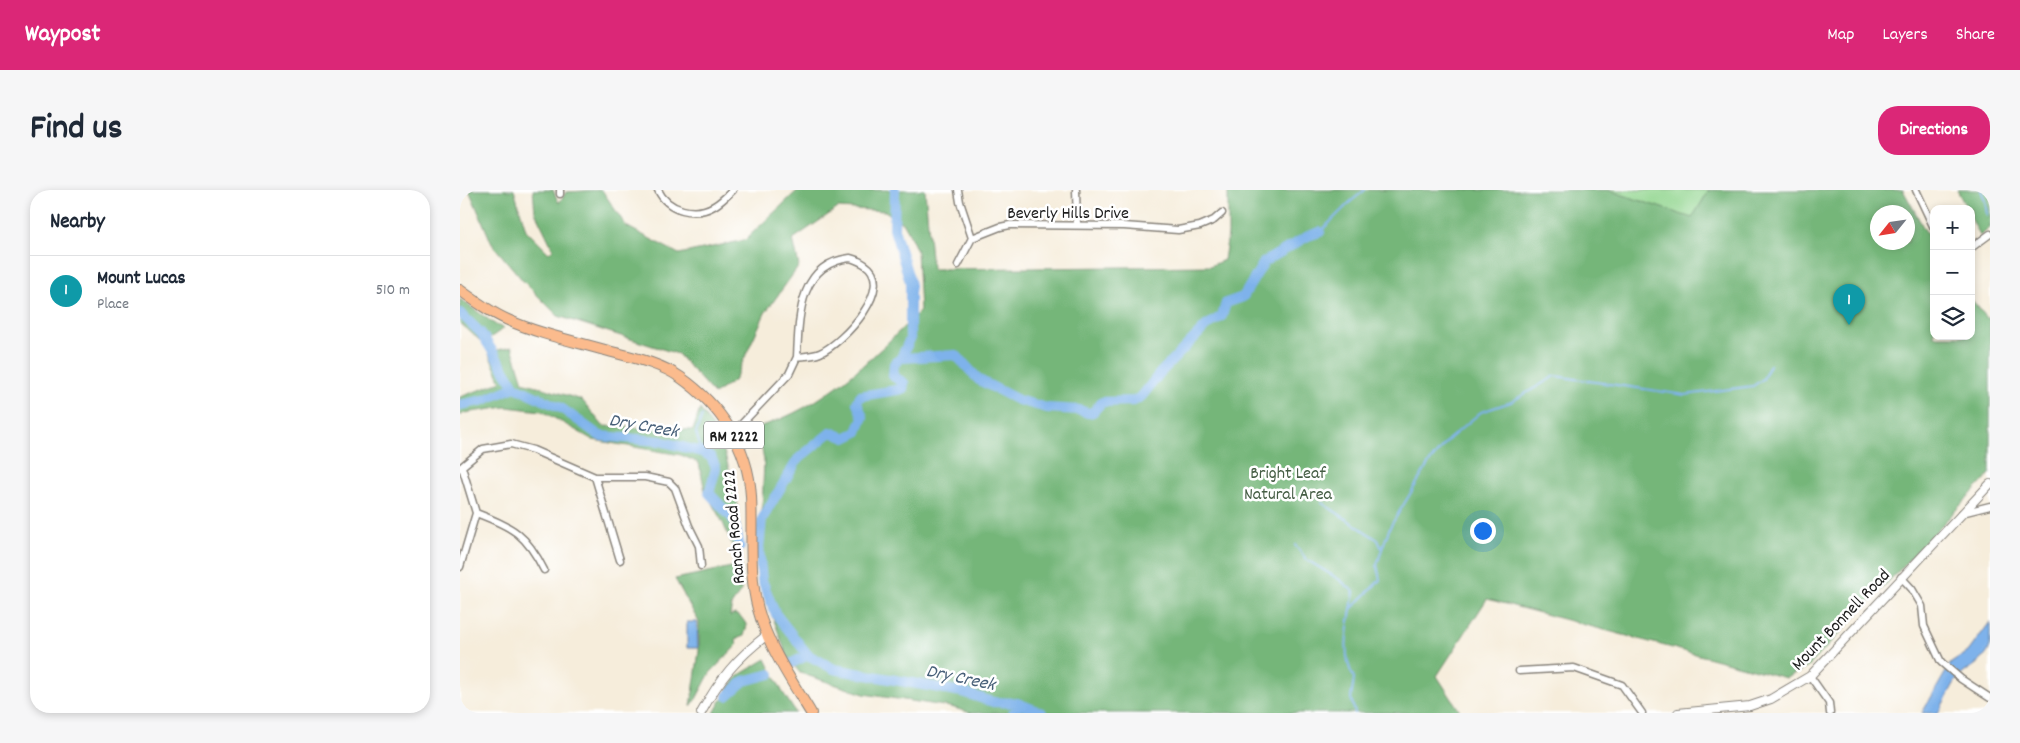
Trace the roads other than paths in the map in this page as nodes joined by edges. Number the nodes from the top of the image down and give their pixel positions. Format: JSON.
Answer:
{"nodes":[{"id":1,"x":658,"y":190,"type":"edge"},
{"id":2,"x":733,"y":190,"type":"edge"},
{"id":3,"x":958,"y":190,"type":"edge"},
{"id":4,"x":1076,"y":190,"type":"edge"},
{"id":5,"x":1916,"y":190,"type":"edge"},
{"id":6,"x":1222,"y":213,"type":"dead end"},
{"id":7,"x":1930,"y":220,"type":"edge"},
{"id":8,"x":1077,"y":225,"type":"junction"},
{"id":9,"x":1990,"y":234,"type":"edge"},
{"id":10,"x":972,"y":238,"type":"junction"},
{"id":11,"x":1975,"y":245,"type":"edge"},
{"id":12,"x":958,"y":265,"type":"dead end"},
{"id":13,"x":460,"y":290,"type":"edge"},
{"id":14,"x":797,"y":357,"type":"junction"},
{"id":15,"x":733,"y":433,"type":"junction"},
{"id":16,"x":461,"y":468,"type":"edge"},
{"id":17,"x":595,"y":477,"type":"junction"},
{"id":18,"x":1990,"y":484,"type":"edge"},
{"id":19,"x":1990,"y":506,"type":"edge"},
{"id":20,"x":1962,"y":513,"type":"junction"},
{"id":21,"x":476,"y":514,"type":"junction"},
{"id":22,"x":620,"y":560,"type":"dead end"},
{"id":23,"x":701,"y":566,"type":"dead end"},
{"id":24,"x":460,"y":567,"type":"edge"},
{"id":25,"x":544,"y":570,"type":"dead end"},
{"id":26,"x":1901,"y":577,"type":"junction"},
{"id":27,"x":767,"y":635,"type":"junction"},
{"id":28,"x":1518,"y":671,"type":"dead end"},
{"id":29,"x":1810,"y":676,"type":"junction"},
{"id":30,"x":1990,"y":698,"type":"edge"},
{"id":31,"x":701,"y":713,"type":"edge"},
{"id":32,"x":811,"y":713,"type":"edge"},
{"id":33,"x":1642,"y":713,"type":"edge"},
{"id":34,"x":1678,"y":713,"type":"edge"},
{"id":35,"x":1830,"y":713,"type":"edge"}],
"edges":[{"from":1,"to":2,"type":"street"},
{"from":3,"to":10,"type":"street"},
{"from":4,"to":8,"type":"street"},
{"from":5,"to":7,"type":"street"},
{"from":6,"to":8,"type":"street","name":"Beverly Hills Drive"},
{"from":8,"to":10,"type":"street","name":"Beverly Hills Drive"},
{"from":9,"to":11,"type":"street"},
{"from":10,"to":12,"type":"street"},
{"from":13,"to":15,"type":"main road","name":"Ranch Road 2222","number":"RM 2222"},
{"from":14,"to":14,"type":"street"},
{"from":14,"to":15,"type":"street"},
{"from":15,"to":27,"type":"main road","name":"Ranch Road 2222","number":"RM 2222"},
{"from":16,"to":17,"type":"street"},
{"from":16,"to":21,"type":"street"},
{"from":17,"to":22,"type":"street"},
{"from":17,"to":23,"type":"street"},
{"from":18,"to":20,"type":"street","name":"Mount Bonnell Road"},
{"from":19,"to":20,"type":"street"},
{"from":20,"to":26,"type":"street","name":"Mount Bonnell Road"},
{"from":21,"to":24,"type":"street"},
{"from":21,"to":25,"type":"street"},
{"from":26,"to":29,"type":"street","name":"Mount Bonnell Road"},
{"from":26,"to":30,"type":"street"},
{"from":27,"to":31,"type":"street"},
{"from":27,"to":32,"type":"main road","name":"Ranch Road 2222","number":"RM 2222"},
{"from":28,"to":33,"type":"street"},
{"from":29,"to":34,"type":"street","name":"Mount Bonnell Road"},
{"from":29,"to":35,"type":"street"}]}
